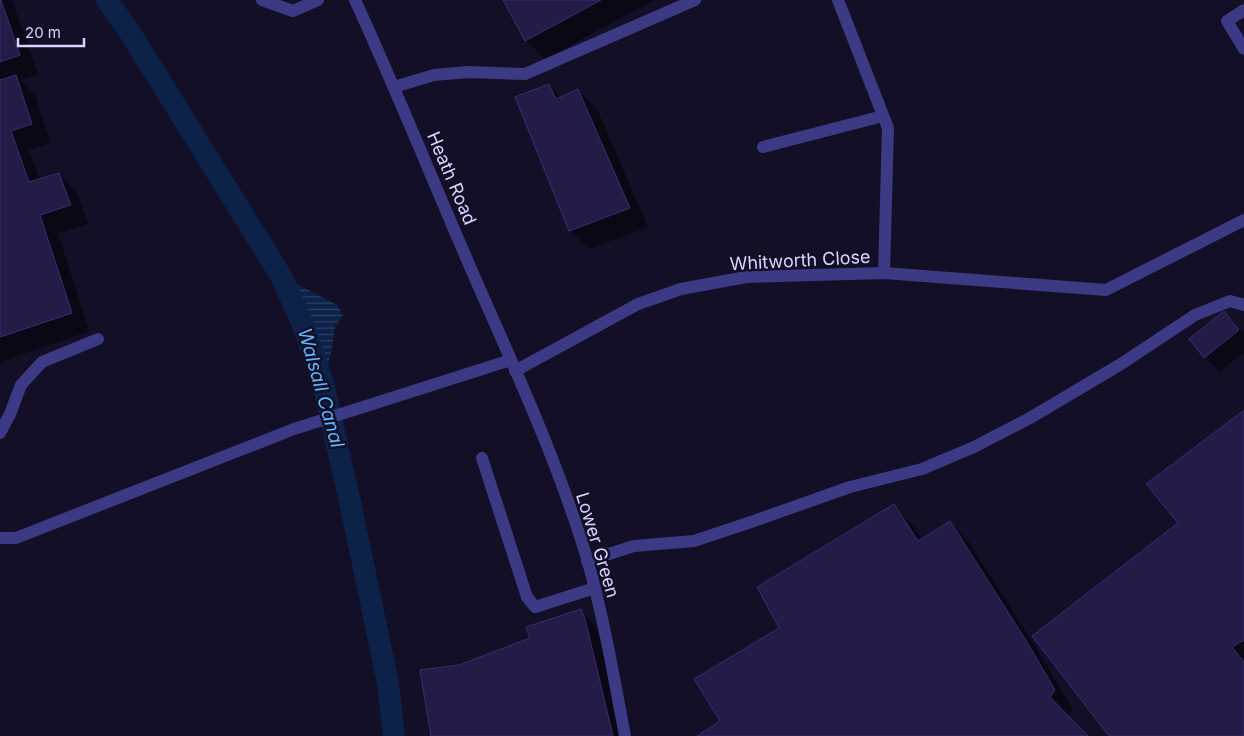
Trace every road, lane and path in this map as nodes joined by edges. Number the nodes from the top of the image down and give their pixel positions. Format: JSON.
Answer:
{"nodes":[{"id":1,"x":262,"y":0,"type":"edge"},
{"id":2,"x":318,"y":0,"type":"edge"},
{"id":3,"x":355,"y":0,"type":"edge"},
{"id":4,"x":695,"y":0,"type":"edge"},
{"id":5,"x":838,"y":0,"type":"edge"},
{"id":6,"x":1244,"y":10,"type":"edge"},
{"id":7,"x":1244,"y":49,"type":"edge"},
{"id":8,"x":394,"y":87,"type":"junction"},
{"id":9,"x":883,"y":116,"type":"junction"},
{"id":10,"x":763,"y":147,"type":"dead end"},
{"id":11,"x":1244,"y":220,"type":"edge"},
{"id":12,"x":884,"y":272,"type":"junction"},
{"id":13,"x":1244,"y":305,"type":"edge"},
{"id":14,"x":98,"y":339,"type":"dead end"},
{"id":15,"x":513,"y":366,"type":"junction"},
{"id":16,"x":0,"y":433,"type":"edge"},
{"id":17,"x":482,"y":458,"type":"dead end"},
{"id":18,"x":0,"y":538,"type":"edge"},
{"id":19,"x":587,"y":561,"type":"junction"},
{"id":20,"x":595,"y":588,"type":"junction"},
{"id":21,"x":625,"y":736,"type":"edge"}],
"edges":[{"from":1,"to":2,"type":"street"},
{"from":3,"to":8,"type":"street","name":"Heath Road"},
{"from":4,"to":8,"type":"street"},
{"from":5,"to":9,"type":"street"},
{"from":6,"to":7,"type":"street"},
{"from":8,"to":15,"type":"street","name":"Heath Road"},
{"from":9,"to":10,"type":"street"},
{"from":9,"to":12,"type":"street"},
{"from":11,"to":12,"type":"street","name":"Whitworth Close"},
{"from":12,"to":15,"type":"street","name":"Whitworth Close"},
{"from":13,"to":19,"type":"street"},
{"from":14,"to":16,"type":"street"},
{"from":15,"to":18,"type":"street","name":"Whitworth Close"},
{"from":15,"to":19,"type":"street","name":"Lower Green"},
{"from":17,"to":20,"type":"street"},
{"from":19,"to":20,"type":"street","name":"Lower Green"},
{"from":20,"to":21,"type":"street","name":"Lower Green"}]}
